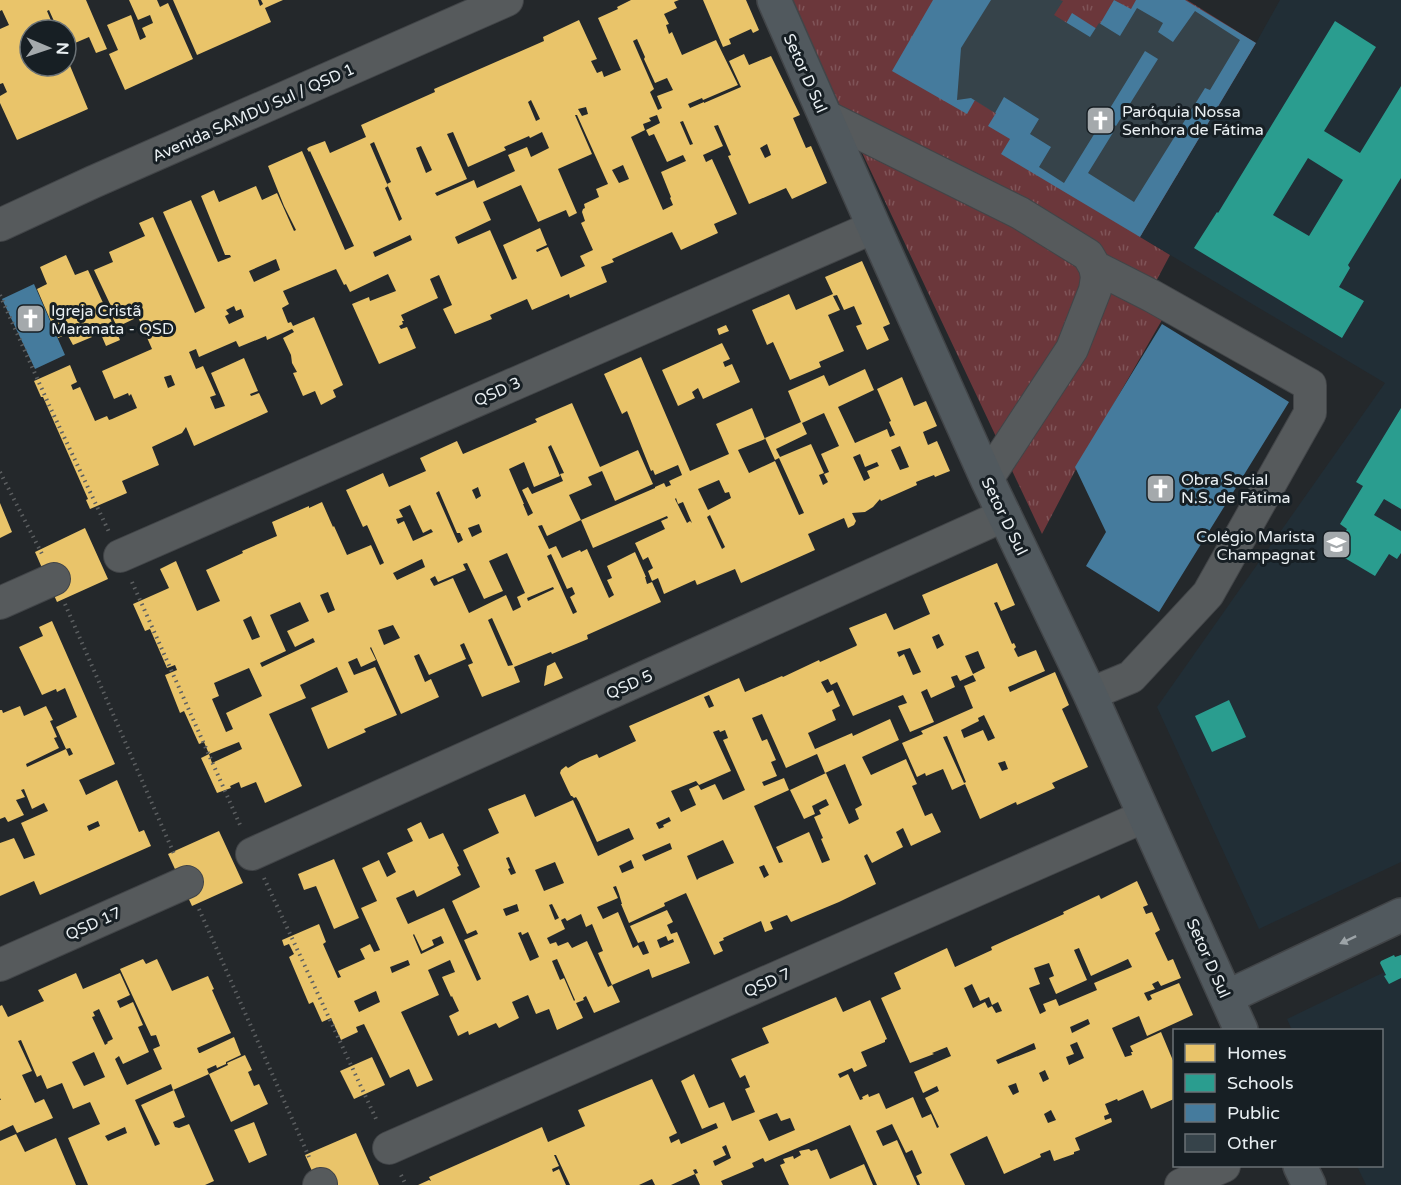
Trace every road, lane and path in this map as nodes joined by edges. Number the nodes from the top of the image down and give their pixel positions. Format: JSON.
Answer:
{"nodes":[{"id":1,"x":507,"y":0,"type":"edge"},
{"id":2,"x":774,"y":0,"type":"edge"},
{"id":3,"x":825,"y":116,"type":"junction"},
{"id":4,"x":0,"y":225,"type":"edge"},
{"id":5,"x":874,"y":227,"type":"junction"},
{"id":6,"x":1095,"y":267,"type":"junction"},
{"id":7,"x":0,"y":295,"type":"edge"},
{"id":8,"x":0,"y":472,"type":"edge"},
{"id":9,"x":987,"y":479,"type":"junction"},
{"id":10,"x":1005,"y":515,"type":"junction"},
{"id":11,"x":120,"y":556,"type":"junction"},
{"id":12,"x":54,"y":579,"type":"junction"},
{"id":13,"x":0,"y":603,"type":"edge"},
{"id":14,"x":1089,"y":694,"type":"junction"},
{"id":15,"x":1145,"y":816,"type":"junction"},
{"id":16,"x":252,"y":854,"type":"junction"},
{"id":17,"x":187,"y":882,"type":"junction"},
{"id":18,"x":1401,"y":915,"type":"edge"},
{"id":19,"x":0,"y":964,"type":"edge"},
{"id":20,"x":1227,"y":997,"type":"junction"},
{"id":21,"x":1241,"y":1029,"type":"edge"},
{"id":22,"x":389,"y":1148,"type":"junction"},
{"id":23,"x":1222,"y":1167,"type":"edge"},
{"id":24,"x":1300,"y":1167,"type":"edge"},
{"id":25,"x":320,"y":1185,"type":"edge"},
{"id":26,"x":406,"y":1185,"type":"edge"},
{"id":27,"x":1180,"y":1185,"type":"edge"},
{"id":28,"x":1309,"y":1185,"type":"edge"}],
"edges":[{"from":1,"to":4,"type":"street","name":"Avenida SAMDU Sul / QSD 1"},
{"from":2,"to":3,"type":"main road","name":"Setor D Sul"},
{"from":3,"to":5,"type":"main road","name":"Setor D Sul"},
{"from":3,"to":6,"type":"street"},
{"from":5,"to":9,"type":"main road","name":"Setor D Sul"},
{"from":5,"to":11,"type":"street","name":"QSD 3"},
{"from":6,"to":9,"type":"street"},
{"from":6,"to":14,"type":"street"},
{"from":7,"to":11,"type":"path"},
{"from":8,"to":12,"type":"path"},
{"from":9,"to":10,"type":"main road","name":"Setor D Sul"},
{"from":10,"to":14,"type":"main road","name":"Setor D Sul"},
{"from":10,"to":16,"type":"street","name":"QSD 5"},
{"from":11,"to":16,"type":"path"},
{"from":12,"to":13,"type":"street"},
{"from":12,"to":17,"type":"path"},
{"from":14,"to":15,"type":"main road","name":"Setor D Sul"},
{"from":15,"to":20,"type":"main road","name":"Setor D Sul"},
{"from":15,"to":22,"type":"street","name":"QSD 7"},
{"from":16,"to":22,"type":"path"},
{"from":17,"to":19,"type":"street","name":"QSD 17"},
{"from":17,"to":25,"type":"path"},
{"from":18,"to":20,"type":"main road","one_way":true},
{"from":20,"to":21,"type":"main road","name":"Setor D Sul"},
{"from":22,"to":26,"type":"path"},
{"from":23,"to":27,"type":"street"},
{"from":24,"to":28,"type":"main road"}]}
